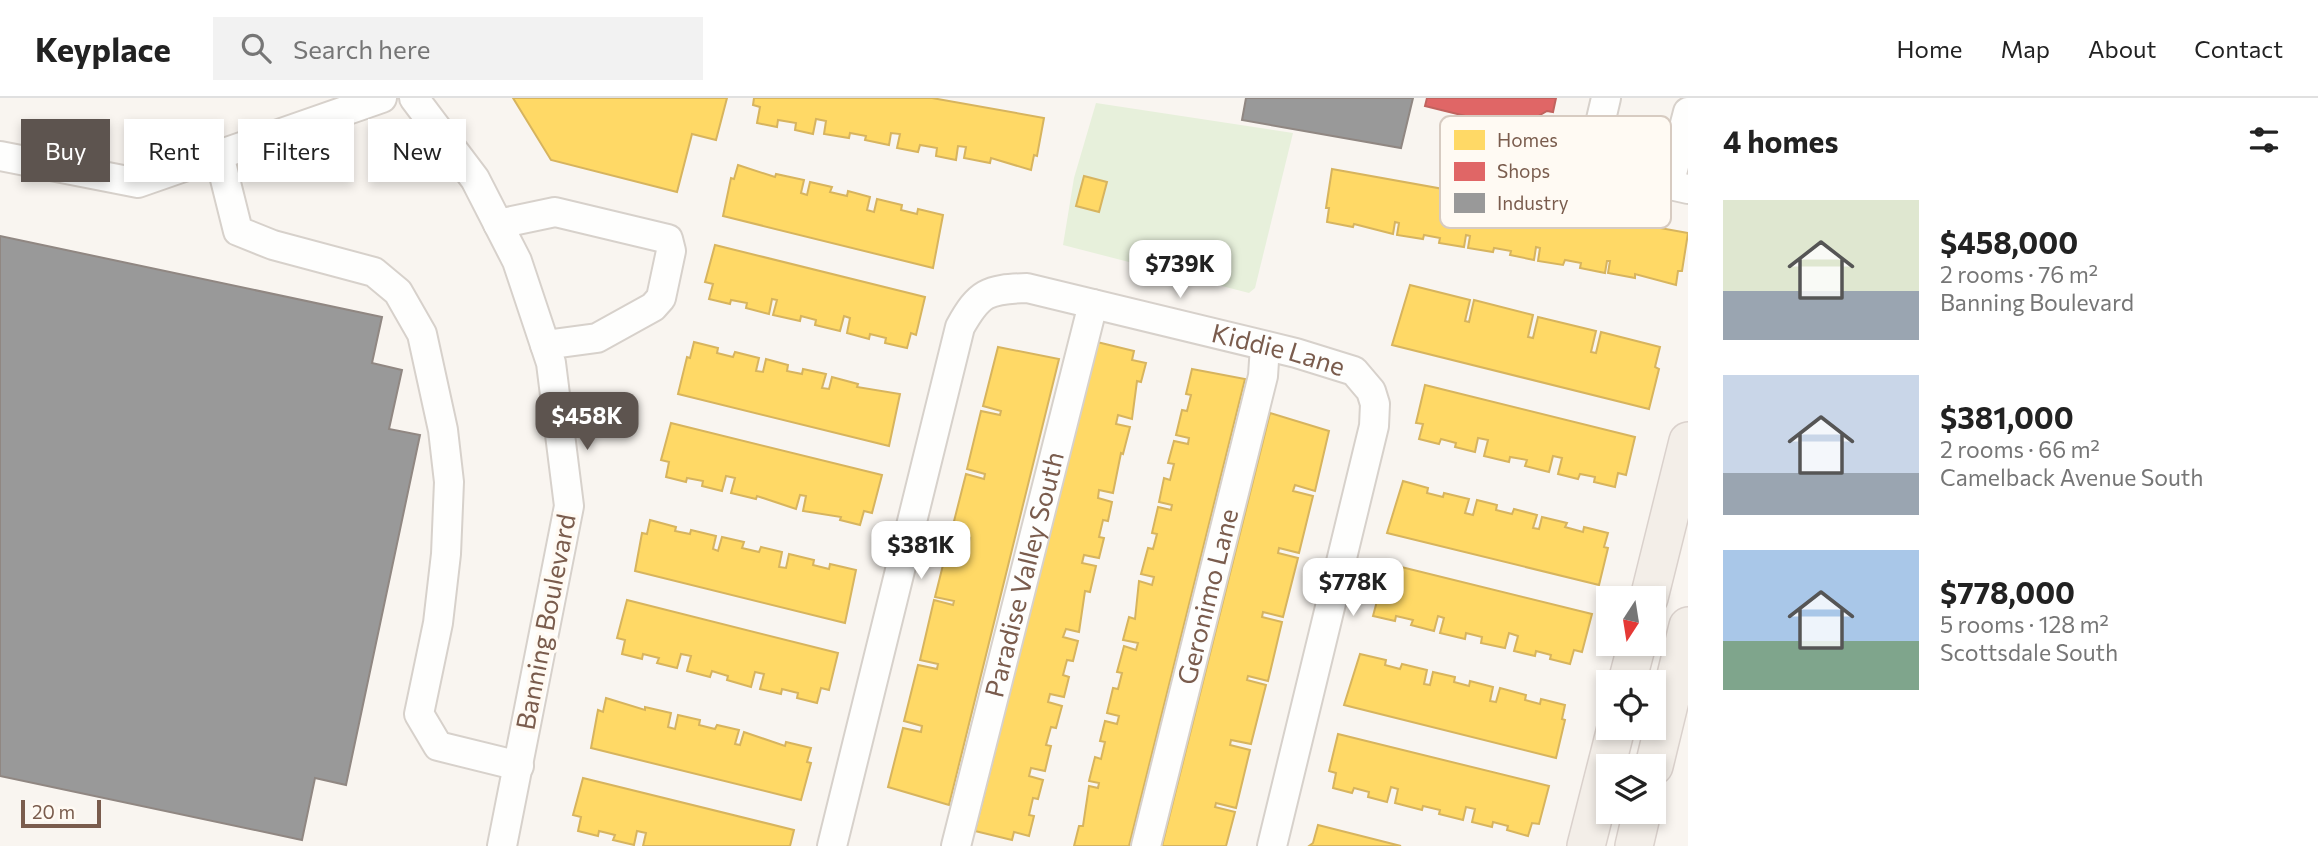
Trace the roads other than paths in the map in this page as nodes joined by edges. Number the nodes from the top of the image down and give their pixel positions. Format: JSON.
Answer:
{"nodes":[{"id":1,"x":382,"y":98,"type":"edge"},
{"id":2,"x":414,"y":98,"type":"edge"},
{"id":3,"x":1606,"y":98,"type":"edge"},
{"id":4,"x":1688,"y":112,"type":"edge"},
{"id":5,"x":1602,"y":116,"type":"edge"},
{"id":6,"x":224,"y":153,"type":"edge"},
{"id":7,"x":0,"y":156,"type":"edge"},
{"id":8,"x":224,"y":175,"type":"edge"},
{"id":9,"x":124,"y":180,"type":"edge"},
{"id":10,"x":1679,"y":187,"type":"edge"},
{"id":11,"x":498,"y":224,"type":"junction"},
{"id":12,"x":1093,"y":303,"type":"junction"},
{"id":13,"x":545,"y":345,"type":"junction"},
{"id":14,"x":1265,"y":346,"type":"junction"},
{"id":15,"x":1688,"y":441,"type":"edge"},
{"id":16,"x":1651,"y":586,"type":"edge"},
{"id":17,"x":1688,"y":626,"type":"edge"},
{"id":18,"x":1613,"y":740,"type":"edge"},
{"id":19,"x":1657,"y":754,"type":"edge"},
{"id":20,"x":519,"y":766,"type":"junction"},
{"id":21,"x":1639,"y":824,"type":"edge"},
{"id":22,"x":502,"y":846,"type":"edge"},
{"id":23,"x":832,"y":846,"type":"edge"},
{"id":24,"x":956,"y":846,"type":"edge"},
{"id":25,"x":1146,"y":846,"type":"edge"},
{"id":26,"x":1272,"y":846,"type":"edge"},
{"id":27,"x":1586,"y":846,"type":"edge"},
{"id":28,"x":1634,"y":846,"type":"edge"}],
"edges":[{"from":1,"to":6,"type":"street"},
{"from":2,"to":11,"type":"street","name":"Banning Boulevard"},
{"from":3,"to":5,"type":"street"},
{"from":4,"to":10,"type":"street"},
{"from":7,"to":9,"type":"street"},
{"from":8,"to":20,"type":"street"},
{"from":11,"to":13,"type":"street","name":"Banning Boulevard"},
{"from":11,"to":13,"type":"street"},
{"from":12,"to":14,"type":"street","name":"Kiddie Lane"},
{"from":12,"to":23,"type":"street","name":"Kiddie Lane"},
{"from":12,"to":24,"type":"street","name":"Paradise Valley South"},
{"from":13,"to":20,"type":"street","name":"Banning Boulevard"},
{"from":14,"to":25,"type":"street","name":"Geronimo Lane"},
{"from":14,"to":26,"type":"street","name":"Kiddie Lane"},
{"from":15,"to":16,"type":"main road"},
{"from":17,"to":19,"type":"main road"},
{"from":18,"to":27,"type":"main road"},
{"from":20,"to":22,"type":"street","name":"Banning Boulevard"},
{"from":21,"to":28,"type":"main road"}]}
